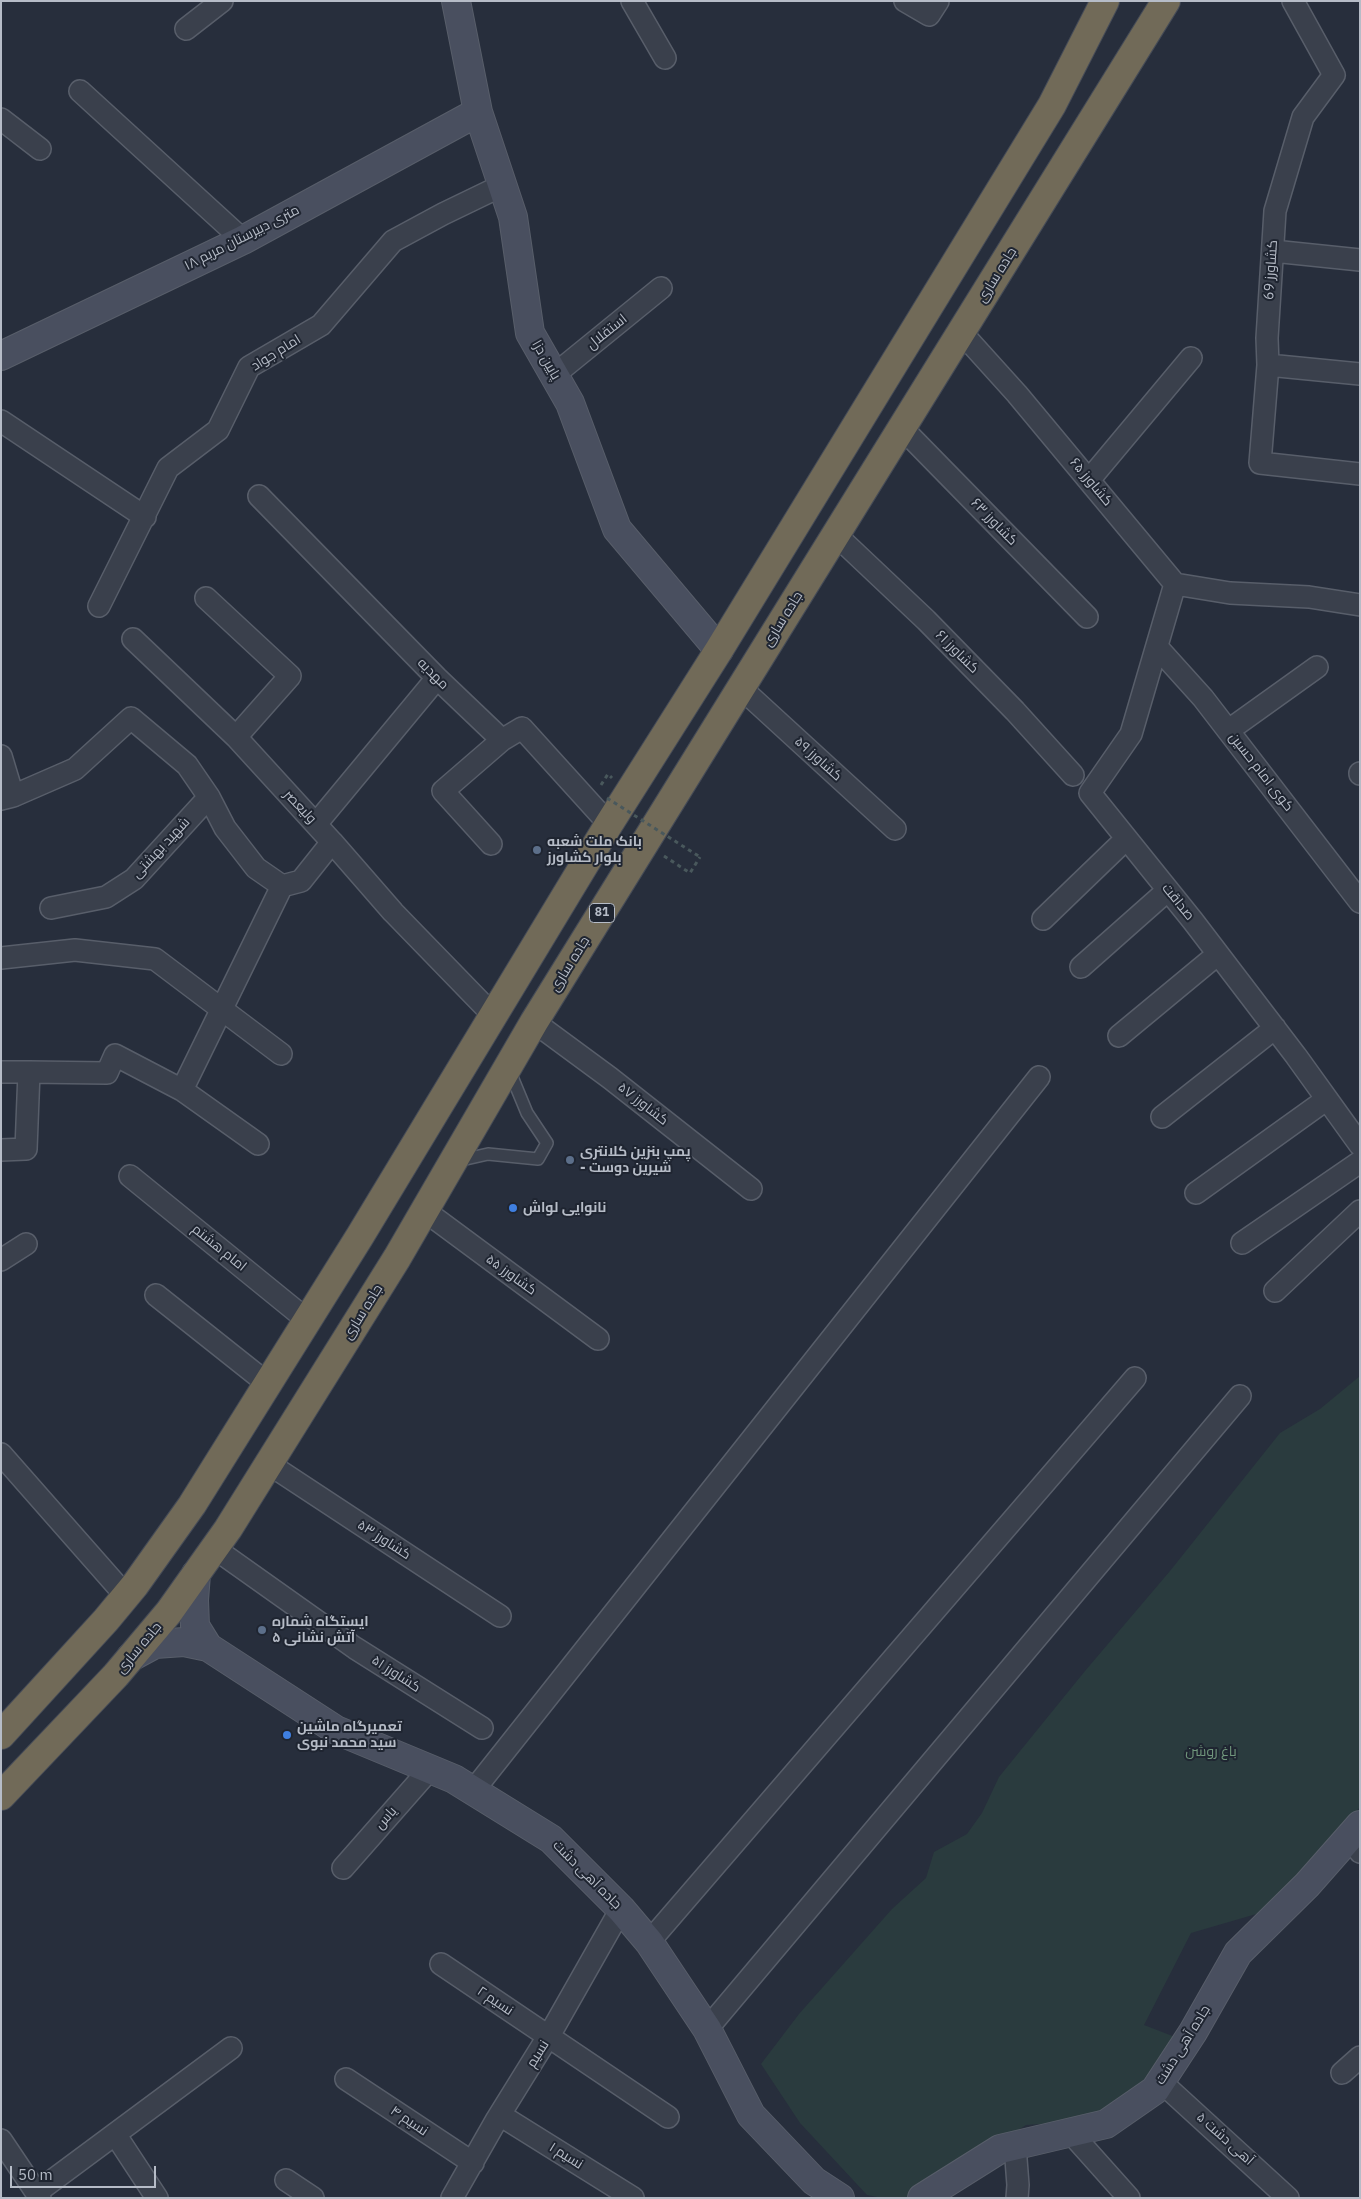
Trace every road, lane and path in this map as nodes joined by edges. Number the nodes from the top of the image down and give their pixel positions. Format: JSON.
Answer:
{"nodes":[{"id":1,"x":222,"y":1,"type":"edge"},
{"id":2,"x":456,"y":1,"type":"edge"},
{"id":3,"x":632,"y":1,"type":"edge"},
{"id":4,"x":905,"y":1,"type":"edge"},
{"id":5,"x":938,"y":1,"type":"edge"},
{"id":6,"x":1293,"y":1,"type":"edge"},
{"id":7,"x":1165,"y":2,"type":"edge"},
{"id":8,"x":1105,"y":3,"type":"edge"},
{"id":9,"x":186,"y":29,"type":"dead end"},
{"id":10,"x":665,"y":58,"type":"dead end"},
{"id":11,"x":80,"y":91,"type":"dead end"},
{"id":12,"x":478,"y":112,"type":"junction"},
{"id":13,"x":1,"y":119,"type":"edge"},
{"id":14,"x":40,"y":149,"type":"dead end"},
{"id":15,"x":502,"y":185,"type":"junction"},
{"id":16,"x":243,"y":240,"type":"junction"},
{"id":17,"x":1273,"y":251,"type":"junction"},
{"id":18,"x":1360,"y":260,"type":"edge"},
{"id":19,"x":661,"y":288,"type":"dead end"},
{"id":20,"x":961,"y":332,"type":"junction"},
{"id":21,"x":5,"y":350,"type":"edge"},
{"id":22,"x":1191,"y":358,"type":"dead end"},
{"id":23,"x":1268,"y":366,"type":"junction"},
{"id":24,"x":1360,"y":374,"type":"edge"},
{"id":25,"x":554,"y":375,"type":"junction"},
{"id":26,"x":1,"y":421,"type":"edge"},
{"id":27,"x":902,"y":428,"type":"junction"},
{"id":28,"x":1360,"y":474,"type":"edge"},
{"id":29,"x":1089,"y":480,"type":"junction"},
{"id":30,"x":259,"y":496,"type":"dead end"},
{"id":31,"x":145,"y":517,"type":"junction"},
{"id":32,"x":836,"y":535,"type":"junction"},
{"id":33,"x":1175,"y":584,"type":"junction"},
{"id":34,"x":206,"y":598,"type":"dead end"},
{"id":35,"x":1360,"y":605,"type":"edge"},
{"id":36,"x":99,"y":606,"type":"dead end"},
{"id":37,"x":1087,"y":617,"type":"dead end"},
{"id":38,"x":133,"y":639,"type":"dead end"},
{"id":39,"x":1156,"y":648,"type":"junction"},
{"id":40,"x":719,"y":650,"type":"junction"},
{"id":41,"x":1317,"y":667,"type":"dead end"},
{"id":42,"x":436,"y":678,"type":"junction"},
{"id":43,"x":741,"y":688,"type":"junction"},
{"id":44,"x":1229,"y":730,"type":"junction"},
{"id":45,"x":236,"y":737,"type":"junction"},
{"id":46,"x":502,"y":740,"type":"junction"},
{"id":47,"x":1,"y":756,"type":"edge"},
{"id":48,"x":1073,"y":775,"type":"dead end"},
{"id":49,"x":209,"y":797,"type":"junction"},
{"id":50,"x":7,"y":798,"type":"edge"},
{"id":51,"x":608,"y":811,"type":"junction"},
{"id":52,"x":316,"y":824,"type":"junction"},
{"id":53,"x":894,"y":829,"type":"dead end"},
{"id":54,"x":1126,"y":839,"type":"junction"},
{"id":55,"x":332,"y":842,"type":"junction"},
{"id":56,"x":491,"y":844,"type":"dead end"},
{"id":57,"x":644,"y":844,"type":"junction"},
{"id":58,"x":282,"y":886,"type":"junction"},
{"id":59,"x":1168,"y":890,"type":"junction"},
{"id":60,"x":1360,"y":902,"type":"edge"},
{"id":61,"x":51,"y":908,"type":"dead end"},
{"id":62,"x":1043,"y":919,"type":"dead end"},
{"id":63,"x":1218,"y":954,"type":"junction"},
{"id":64,"x":1,"y":958,"type":"edge"},
{"id":65,"x":1081,"y":967,"type":"dead end"},
{"id":66,"x":221,"y":1010,"type":"junction"},
{"id":67,"x":493,"y":1015,"type":"junction"},
{"id":68,"x":534,"y":1022,"type":"junction"},
{"id":69,"x":1275,"y":1028,"type":"junction"},
{"id":70,"x":1119,"y":1036,"type":"dead end"},
{"id":71,"x":281,"y":1054,"type":"dead end"},
{"id":72,"x":508,"y":1067,"type":"junction"},
{"id":73,"x":1,"y":1072,"type":"edge"},
{"id":74,"x":29,"y":1072,"type":"junction"},
{"id":75,"x":1038,"y":1077,"type":"dead end"},
{"id":76,"x":182,"y":1090,"type":"junction"},
{"id":77,"x":1327,"y":1099,"type":"junction"},
{"id":78,"x":1162,"y":1117,"type":"dead end"},
{"id":79,"x":258,"y":1144,"type":"dead end"},
{"id":80,"x":1360,"y":1145,"type":"edge"},
{"id":81,"x":1,"y":1150,"type":"edge"},
{"id":82,"x":453,"y":1162,"type":"junction"},
{"id":83,"x":1360,"y":1162,"type":"edge"},
{"id":84,"x":130,"y":1176,"type":"dead end"},
{"id":85,"x":751,"y":1189,"type":"dead end"},
{"id":86,"x":1196,"y":1193,"type":"dead end"},
{"id":87,"x":424,"y":1211,"type":"junction"},
{"id":88,"x":1360,"y":1211,"type":"edge"},
{"id":89,"x":1242,"y":1243,"type":"dead end"},
{"id":90,"x":26,"y":1244,"type":"dead end"},
{"id":91,"x":1,"y":1260,"type":"edge"},
{"id":92,"x":1275,"y":1291,"type":"dead end"},
{"id":93,"x":156,"y":1295,"type":"dead end"},
{"id":94,"x":307,"y":1320,"type":"junction"},
{"id":95,"x":598,"y":1339,"type":"dead end"},
{"id":96,"x":1135,"y":1378,"type":"dead end"},
{"id":97,"x":268,"y":1384,"type":"junction"},
{"id":98,"x":1240,"y":1396,"type":"dead end"},
{"id":99,"x":1,"y":1454,"type":"edge"},
{"id":100,"x":269,"y":1464,"type":"junction"},
{"id":101,"x":214,"y":1548,"type":"junction"},
{"id":102,"x":196,"y":1574,"type":"junction"},
{"id":103,"x":126,"y":1596,"type":"junction"},
{"id":104,"x":500,"y":1616,"type":"dead end"},
{"id":105,"x":208,"y":1647,"type":"junction"},
{"id":106,"x":131,"y":1657,"type":"junction"},
{"id":107,"x":482,"y":1728,"type":"dead end"},
{"id":108,"x":1,"y":1735,"type":"edge"},
{"id":109,"x":430,"y":1769,"type":"junction"},
{"id":110,"x":473,"y":1791,"type":"junction"},
{"id":111,"x":1,"y":1796,"type":"edge"},
{"id":112,"x":1356,"y":1838,"type":"edge"},
{"id":113,"x":343,"y":1868,"type":"dead end"},
{"id":114,"x":621,"y":1909,"type":"junction"},
{"id":115,"x":650,"y":1942,"type":"junction"},
{"id":116,"x":441,"y":1964,"type":"dead end"},
{"id":117,"x":707,"y":2030,"type":"junction"},
{"id":118,"x":548,"y":2038,"type":"junction"},
{"id":119,"x":230,"y":2048,"type":"dead end"},
{"id":120,"x":1360,"y":2057,"type":"edge"},
{"id":121,"x":1342,"y":2073,"type":"dead end"},
{"id":122,"x":346,"y":2078,"type":"dead end"},
{"id":123,"x":1160,"y":2081,"type":"junction"},
{"id":124,"x":500,"y":2115,"type":"junction"},
{"id":125,"x":668,"y":2117,"type":"dead end"},
{"id":126,"x":1071,"y":2132,"type":"junction"},
{"id":127,"x":115,"y":2134,"type":"junction"},
{"id":128,"x":2,"y":2142,"type":"edge"},
{"id":129,"x":1015,"y":2146,"type":"junction"},
{"id":130,"x":473,"y":2163,"type":"junction"},
{"id":131,"x":286,"y":2180,"type":"dead end"},
{"id":132,"x":38,"y":2195,"type":"edge"},
{"id":133,"x":157,"y":2198,"type":"edge"},
{"id":134,"x":313,"y":2198,"type":"edge"},
{"id":135,"x":452,"y":2198,"type":"edge"},
{"id":136,"x":633,"y":2198,"type":"edge"},
{"id":137,"x":840,"y":2198,"type":"edge"},
{"id":138,"x":922,"y":2198,"type":"edge"},
{"id":139,"x":1017,"y":2198,"type":"edge"},
{"id":140,"x":1129,"y":2198,"type":"edge"},
{"id":141,"x":1288,"y":2198,"type":"edge"}],
"edges":[{"from":1,"to":9,"type":"street"},
{"from":2,"to":12,"type":"street","name":"پایین دزا"},
{"from":3,"to":10,"type":"street"},
{"from":4,"to":5,"type":"street"},
{"from":6,"to":17,"type":"street","name":"کشاورز 69"},
{"from":7,"to":20,"type":"highway","name":"جاده ساری","number":"81"},
{"from":8,"to":40,"type":"highway"},
{"from":11,"to":16,"type":"street"},
{"from":12,"to":15,"type":"street","name":"پایین دزا"},
{"from":12,"to":16,"type":"street","name":"۱۸ متری دبیرستان مریم"},
{"from":13,"to":14,"type":"street"},
{"from":15,"to":25,"type":"street","name":"پایین دزا"},
{"from":15,"to":31,"type":"street","name":"امام جواد"},
{"from":16,"to":21,"type":"street","name":"۱۸ متری دبیرستان مریم"},
{"from":17,"to":18,"type":"street"},
{"from":17,"to":23,"type":"street","name":"کشاورز 69"},
{"from":19,"to":25,"type":"street","name":"استقلال"},
{"from":20,"to":27,"type":"highway","name":"جاده ساری","number":"81"},
{"from":20,"to":29,"type":"street","name":"کشاورز ۶۵"},
{"from":22,"to":29,"type":"street"},
{"from":23,"to":24,"type":"street"},
{"from":23,"to":28,"type":"street","name":"کشاورز 69"},
{"from":25,"to":40,"type":"street","name":"پایین دزا"},
{"from":26,"to":31,"type":"street"},
{"from":27,"to":32,"type":"highway","name":"جاده ساری","number":"81"},
{"from":27,"to":37,"type":"street","name":"کشاورز ۶۳"},
{"from":29,"to":33,"type":"street","name":"کشاورز ۶۵"},
{"from":30,"to":42,"type":"street","name":"مهدیه"},
{"from":31,"to":36,"type":"street","name":"امام جواد"},
{"from":32,"to":43,"type":"highway","name":"جاده ساری","number":"81"},
{"from":32,"to":48,"type":"street","name":"کشاورز ۶۱"},
{"from":33,"to":35,"type":"street"},
{"from":33,"to":39,"type":"street"},
{"from":34,"to":45,"type":"street"},
{"from":38,"to":45,"type":"street","name":"ولیعصر"},
{"from":39,"to":44,"type":"street","name":"کوی امام حسین"},
{"from":39,"to":54,"type":"street","name":"صداقت"},
{"from":40,"to":51,"type":"highway"},
{"from":41,"to":44,"type":"street"},
{"from":42,"to":46,"type":"street","name":"مهدیه"},
{"from":42,"to":52,"type":"street"},
{"from":43,"to":53,"type":"street","name":"کشاورز ۵۹"},
{"from":43,"to":57,"type":"highway","name":"جاده ساری","number":"81"},
{"from":44,"to":60,"type":"street","name":"کوی امام حسین"},
{"from":45,"to":52,"type":"street","name":"ولیعصر"},
{"from":46,"to":51,"type":"street"},
{"from":46,"to":56,"type":"street"},
{"from":47,"to":50,"type":"street"},
{"from":49,"to":50,"type":"street"},
{"from":49,"to":58,"type":"street"},
{"from":49,"to":61,"type":"street","name":"شهید بهشتی"},
{"from":51,"to":57,"type":"path","bridge":true},
{"from":51,"to":67,"type":"highway"},
{"from":52,"to":55,"type":"street","name":"ولیعصر"},
{"from":54,"to":59,"type":"street","name":"صداقت"},
{"from":54,"to":62,"type":"street"},
{"from":55,"to":58,"type":"street"},
{"from":55,"to":67,"type":"street","name":"ولیعصر"},
{"from":57,"to":68,"type":"highway","name":"جاده ساری","number":"81"},
{"from":58,"to":66,"type":"street"},
{"from":59,"to":63,"type":"street","name":"صداقت"},
{"from":59,"to":65,"type":"street"},
{"from":63,"to":69,"type":"street","name":"صداقت"},
{"from":63,"to":70,"type":"street"},
{"from":64,"to":66,"type":"street"},
{"from":66,"to":71,"type":"street"},
{"from":66,"to":76,"type":"street"},
{"from":67,"to":94,"type":"highway"},
{"from":68,"to":72,"type":"highway","name":"جاده ساری","number":"81"},
{"from":68,"to":85,"type":"street","name":"کشاورز ۵۷"},
{"from":69,"to":77,"type":"street","name":"صداقت"},
{"from":69,"to":78,"type":"street"},
{"from":72,"to":82,"type":"highway","name":"جاده ساری","number":"81"},
{"from":72,"to":82,"type":"lane"},
{"from":73,"to":74,"type":"street"},
{"from":74,"to":76,"type":"street"},
{"from":74,"to":81,"type":"street"},
{"from":75,"to":110,"type":"street"},
{"from":76,"to":79,"type":"street"},
{"from":77,"to":80,"type":"street","name":"صداقت"},
{"from":77,"to":86,"type":"street"},
{"from":82,"to":87,"type":"highway","name":"جاده ساری","number":"81"},
{"from":83,"to":89,"type":"street"},
{"from":84,"to":94,"type":"street","name":"امام هشتم"},
{"from":87,"to":95,"type":"street","name":"کشاورز ۵۵"},
{"from":87,"to":100,"type":"highway","name":"جاده ساری","number":"81"},
{"from":88,"to":92,"type":"street"},
{"from":90,"to":91,"type":"street"},
{"from":93,"to":97,"type":"street"},
{"from":94,"to":97,"type":"highway"},
{"from":96,"to":115,"type":"street"},
{"from":97,"to":103,"type":"highway"},
{"from":98,"to":117,"type":"street"},
{"from":99,"to":103,"type":"street"},
{"from":100,"to":101,"type":"highway","name":"جاده ساری","number":"81"},
{"from":100,"to":104,"type":"street","name":"کشاورز ۵۳"},
{"from":101,"to":102,"type":"highway","name":"جاده ساری","number":"81"},
{"from":101,"to":107,"type":"street","name":"کشاورز ۵۱"},
{"from":102,"to":105,"type":"street"},
{"from":102,"to":106,"type":"highway","name":"جاده ساری","number":"81"},
{"from":103,"to":108,"type":"highway"},
{"from":105,"to":106,"type":"street"},
{"from":105,"to":109,"type":"street","name":"جاده آهی دشت"},
{"from":106,"to":111,"type":"highway","name":"جاده ساری","number":"81"},
{"from":109,"to":110,"type":"street","name":"جاده آهی دشت"},
{"from":109,"to":113,"type":"street","name":"یاس"},
{"from":110,"to":114,"type":"street","name":"جاده آهی دشت"},
{"from":112,"to":123,"type":"street","name":"جاده آهی دشت"},
{"from":114,"to":115,"type":"street","name":"جاده آهی دشت"},
{"from":114,"to":118,"type":"street","name":"نسیم"},
{"from":115,"to":117,"type":"street","name":"جاده آهی دشت"},
{"from":116,"to":118,"type":"street","name":"نسیم ۲"},
{"from":117,"to":137,"type":"street","name":"جاده آهی دشت"},
{"from":118,"to":124,"type":"street","name":"نسیم"},
{"from":118,"to":125,"type":"street","name":"نسیم ۲"},
{"from":119,"to":127,"type":"street"},
{"from":120,"to":121,"type":"street"},
{"from":122,"to":130,"type":"street","name":"نسیم ۴"},
{"from":123,"to":126,"type":"street","name":"جاده آهی دشت"},
{"from":123,"to":141,"type":"street","name":"آهی دشت ۵"},
{"from":124,"to":130,"type":"street","name":"نسیم"},
{"from":124,"to":136,"type":"street","name":"نسیم ۱"},
{"from":126,"to":129,"type":"street","name":"جاده آهی دشت"},
{"from":126,"to":140,"type":"street"},
{"from":127,"to":132,"type":"street"},
{"from":127,"to":133,"type":"street"},
{"from":128,"to":132,"type":"street"},
{"from":129,"to":138,"type":"street","name":"جاده آهی دشت"},
{"from":129,"to":139,"type":"street"},
{"from":130,"to":135,"type":"street","name":"نسیم"},
{"from":131,"to":134,"type":"street"}]}
